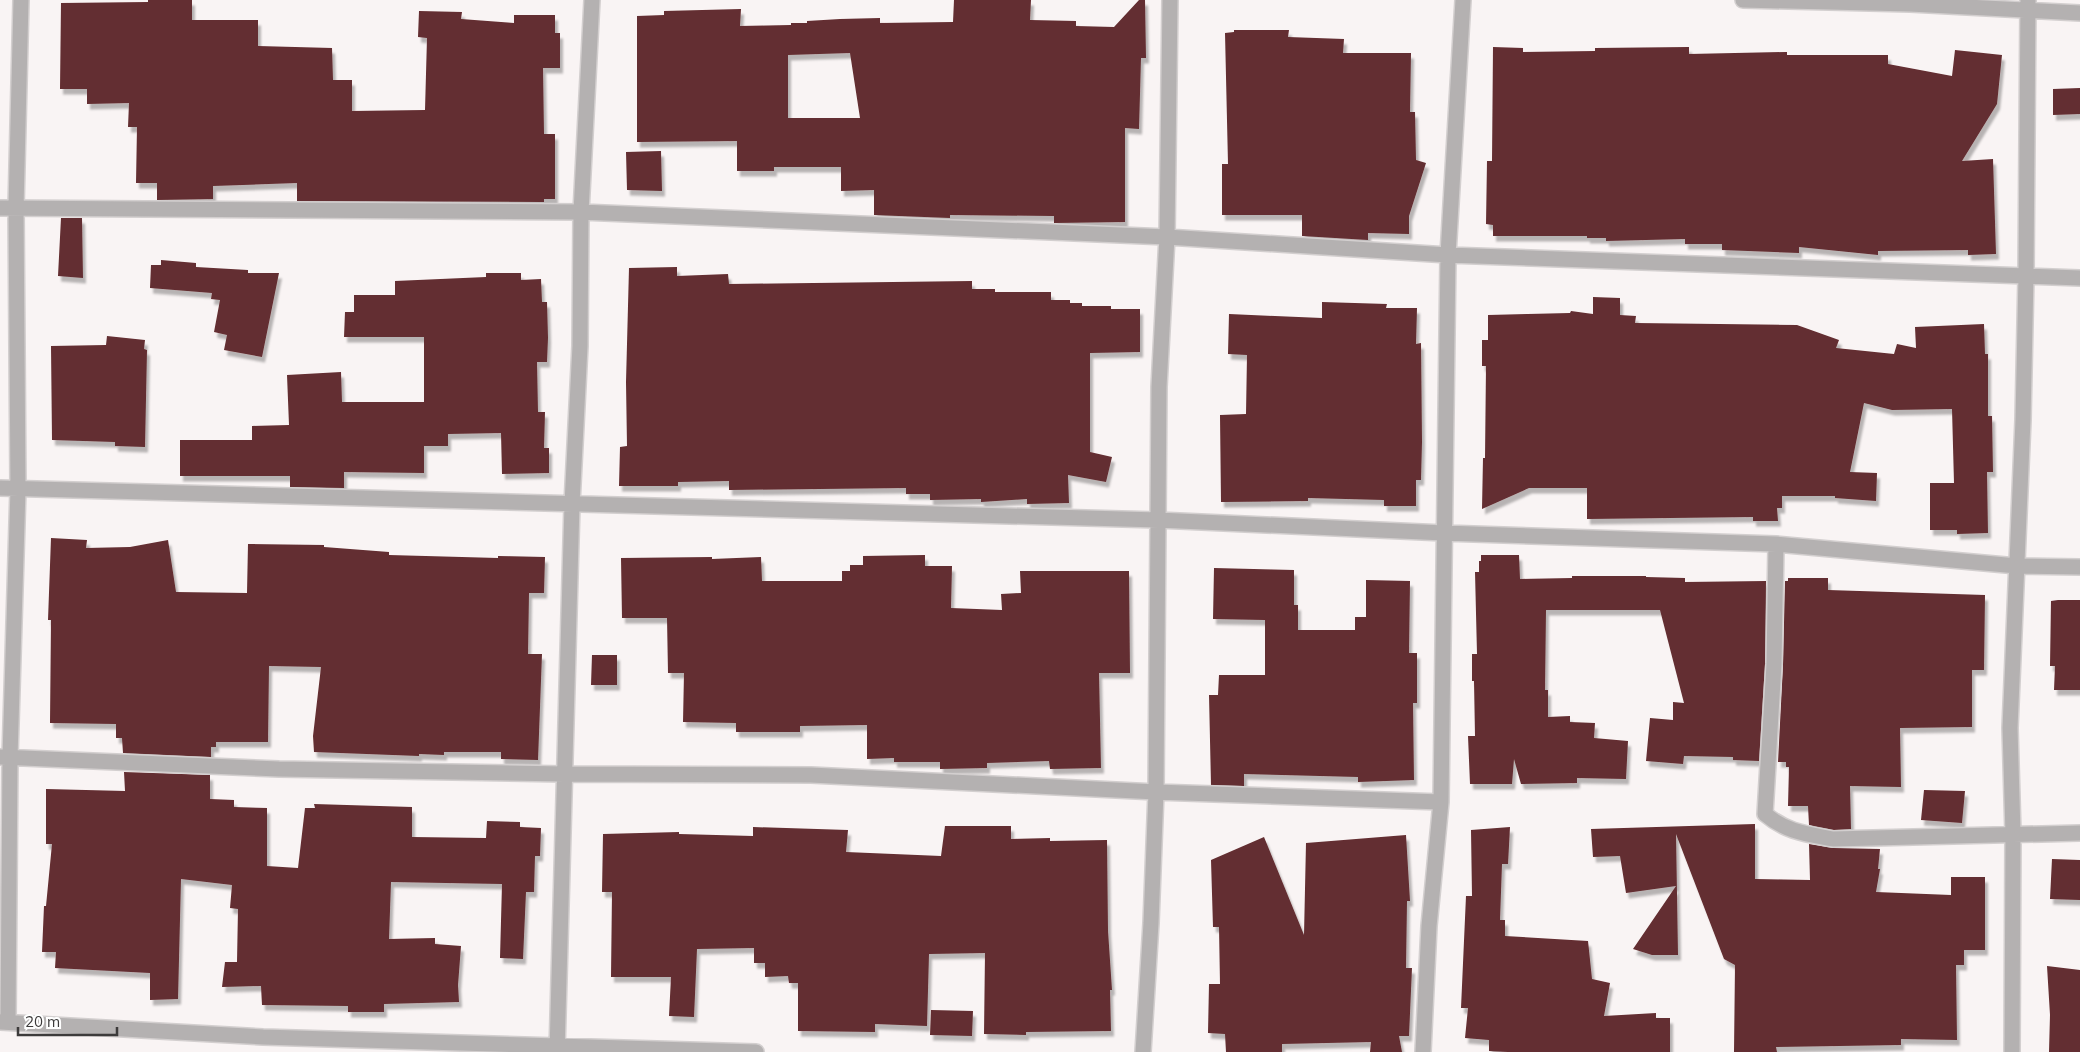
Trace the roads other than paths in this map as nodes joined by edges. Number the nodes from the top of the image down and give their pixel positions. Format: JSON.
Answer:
{"nodes":[{"id":1,"x":21,"y":0,"type":"edge"},
{"id":2,"x":592,"y":0,"type":"edge"},
{"id":3,"x":1170,"y":0,"type":"edge"},
{"id":4,"x":1463,"y":0,"type":"edge"},
{"id":5,"x":1743,"y":0,"type":"edge"},
{"id":6,"x":2028,"y":5,"type":"edge"},
{"id":7,"x":2080,"y":13,"type":"edge"},
{"id":8,"x":0,"y":208,"type":"edge"},
{"id":9,"x":16,"y":208,"type":"junction"},
{"id":10,"x":581,"y":212,"type":"junction"},
{"id":11,"x":1167,"y":237,"type":"junction"},
{"id":12,"x":1448,"y":255,"type":"junction"},
{"id":13,"x":2026,"y":275,"type":"junction"},
{"id":14,"x":2080,"y":278,"type":"edge"},
{"id":15,"x":0,"y":488,"type":"edge"},
{"id":16,"x":18,"y":489,"type":"junction"},
{"id":17,"x":572,"y":504,"type":"junction"},
{"id":18,"x":1158,"y":520,"type":"junction"},
{"id":19,"x":1444,"y":533,"type":"junction"},
{"id":20,"x":1776,"y":544,"type":"junction"},
{"id":21,"x":2017,"y":566,"type":"junction"},
{"id":22,"x":2080,"y":567,"type":"edge"},
{"id":23,"x":5,"y":757,"type":"edge"},
{"id":24,"x":564,"y":774,"type":"junction"},
{"id":25,"x":1156,"y":792,"type":"junction"},
{"id":26,"x":1441,"y":802,"type":"junction"},
{"id":27,"x":2080,"y":833,"type":"edge"},
{"id":28,"x":2013,"y":834,"type":"junction"},
{"id":29,"x":4,"y":1022,"type":"edge"},
{"id":30,"x":557,"y":1049,"type":"edge"},
{"id":31,"x":756,"y":1052,"type":"edge"},
{"id":32,"x":1143,"y":1052,"type":"edge"},
{"id":33,"x":1423,"y":1052,"type":"edge"},
{"id":34,"x":2012,"y":1052,"type":"edge"}],
"edges":[{"from":1,"to":9,"type":"street"},
{"from":2,"to":10,"type":"street"},
{"from":3,"to":11,"type":"street"},
{"from":4,"to":12,"type":"street"},
{"from":5,"to":6,"type":"street"},
{"from":6,"to":7,"type":"street"},
{"from":6,"to":13,"type":"street"},
{"from":8,"to":9,"type":"street"},
{"from":9,"to":10,"type":"street"},
{"from":9,"to":16,"type":"street"},
{"from":10,"to":11,"type":"street"},
{"from":10,"to":17,"type":"street"},
{"from":11,"to":12,"type":"street"},
{"from":11,"to":18,"type":"street"},
{"from":12,"to":13,"type":"street"},
{"from":12,"to":19,"type":"street"},
{"from":13,"to":14,"type":"street"},
{"from":13,"to":21,"type":"street"},
{"from":15,"to":16,"type":"street"},
{"from":16,"to":17,"type":"street"},
{"from":16,"to":23,"type":"street"},
{"from":17,"to":18,"type":"street"},
{"from":17,"to":24,"type":"street"},
{"from":18,"to":19,"type":"street"},
{"from":18,"to":25,"type":"street"},
{"from":19,"to":20,"type":"street"},
{"from":19,"to":26,"type":"street"},
{"from":20,"to":21,"type":"street"},
{"from":20,"to":28,"type":"street"},
{"from":21,"to":22,"type":"street"},
{"from":21,"to":28,"type":"street"},
{"from":23,"to":24,"type":"street"},
{"from":23,"to":29,"type":"street"},
{"from":24,"to":25,"type":"street"},
{"from":24,"to":30,"type":"street"},
{"from":25,"to":26,"type":"street"},
{"from":25,"to":32,"type":"street"},
{"from":26,"to":33,"type":"street"},
{"from":27,"to":28,"type":"street"},
{"from":28,"to":34,"type":"street"},
{"from":29,"to":30,"type":"street"},
{"from":30,"to":31,"type":"street"}]}
